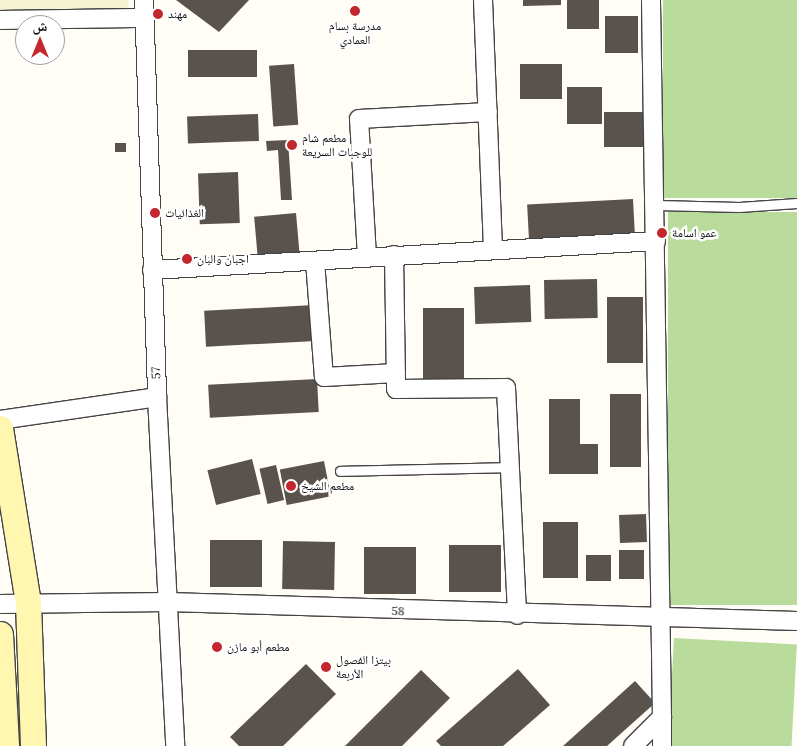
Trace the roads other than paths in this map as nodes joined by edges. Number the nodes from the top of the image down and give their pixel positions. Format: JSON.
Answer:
{"nodes":[{"id":1,"x":144,"y":0,"type":"edge"},
{"id":2,"x":483,"y":0,"type":"edge"},
{"id":3,"x":651,"y":0,"type":"edge"},
{"id":4,"x":144,"y":18,"type":"junction"},
{"id":5,"x":0,"y":20,"type":"edge"},
{"id":6,"x":488,"y":112,"type":"junction"},
{"id":7,"x":797,"y":203,"type":"edge"},
{"id":8,"x":656,"y":205,"type":"junction"},
{"id":9,"x":656,"y":241,"type":"junction"},
{"id":10,"x":493,"y":249,"type":"junction"},
{"id":11,"x":394,"y":255,"type":"junction"},
{"id":12,"x":367,"y":257,"type":"junction"},
{"id":13,"x":315,"y":260,"type":"junction"},
{"id":14,"x":152,"y":270,"type":"junction"},
{"id":15,"x":396,"y":373,"type":"junction"},
{"id":16,"x":157,"y":397,"type":"junction"},
{"id":17,"x":0,"y":420,"type":"edge"},
{"id":18,"x":0,"y":428,"type":"edge"},
{"id":19,"x":510,"y":467,"type":"junction"},
{"id":20,"x":3,"y":469,"type":"edge"},
{"id":21,"x":340,"y":471,"type":"dead end"},
{"id":22,"x":28,"y":602,"type":"junction"},
{"id":23,"x":168,"y":602,"type":"junction"},
{"id":24,"x":0,"y":604,"type":"edge"},
{"id":25,"x":517,"y":615,"type":"junction"},
{"id":26,"x":662,"y":616,"type":"junction"},
{"id":27,"x":797,"y":621,"type":"edge"},
{"id":28,"x":0,"y":634,"type":"edge"},
{"id":29,"x":2,"y":709,"type":"edge"},
{"id":30,"x":662,"y":717,"type":"junction"},
{"id":31,"x":6,"y":746,"type":"edge"},
{"id":32,"x":32,"y":746,"type":"edge"},
{"id":33,"x":175,"y":746,"type":"edge"},
{"id":34,"x":633,"y":746,"type":"edge"},
{"id":35,"x":662,"y":746,"type":"edge"}],
"edges":[{"from":1,"to":4,"type":"street","name":"57"},
{"from":2,"to":6,"type":"street"},
{"from":3,"to":8,"type":"street"},
{"from":4,"to":5,"type":"street"},
{"from":4,"to":14,"type":"street","name":"57"},
{"from":6,"to":10,"type":"street"},
{"from":6,"to":12,"type":"street"},
{"from":7,"to":8,"type":"lane"},
{"from":8,"to":9,"type":"street"},
{"from":9,"to":10,"type":"street"},
{"from":9,"to":26,"type":"street"},
{"from":10,"to":11,"type":"street"},
{"from":11,"to":12,"type":"street"},
{"from":11,"to":15,"type":"street"},
{"from":12,"to":13,"type":"street"},
{"from":13,"to":14,"type":"street"},
{"from":13,"to":15,"type":"street"},
{"from":14,"to":16,"type":"street","name":"57"},
{"from":15,"to":19,"type":"street"},
{"from":16,"to":17,"type":"street"},
{"from":16,"to":23,"type":"street","name":"57"},
{"from":18,"to":20,"type":"main road"},
{"from":19,"to":21,"type":"lane"},
{"from":19,"to":25,"type":"street"},
{"from":20,"to":22,"type":"main road"},
{"from":22,"to":23,"type":"street","name":"58"},
{"from":22,"to":24,"type":"street","name":"58"},
{"from":22,"to":32,"type":"main road"},
{"from":23,"to":25,"type":"street","name":"58"},
{"from":23,"to":33,"type":"street","name":"57"},
{"from":25,"to":26,"type":"street","name":"58"},
{"from":26,"to":27,"type":"street","name":"58"},
{"from":26,"to":30,"type":"street"},
{"from":28,"to":29,"type":"main road"},
{"from":29,"to":31,"type":"main road"},
{"from":30,"to":34,"type":"street"},
{"from":30,"to":35,"type":"street"}]}
